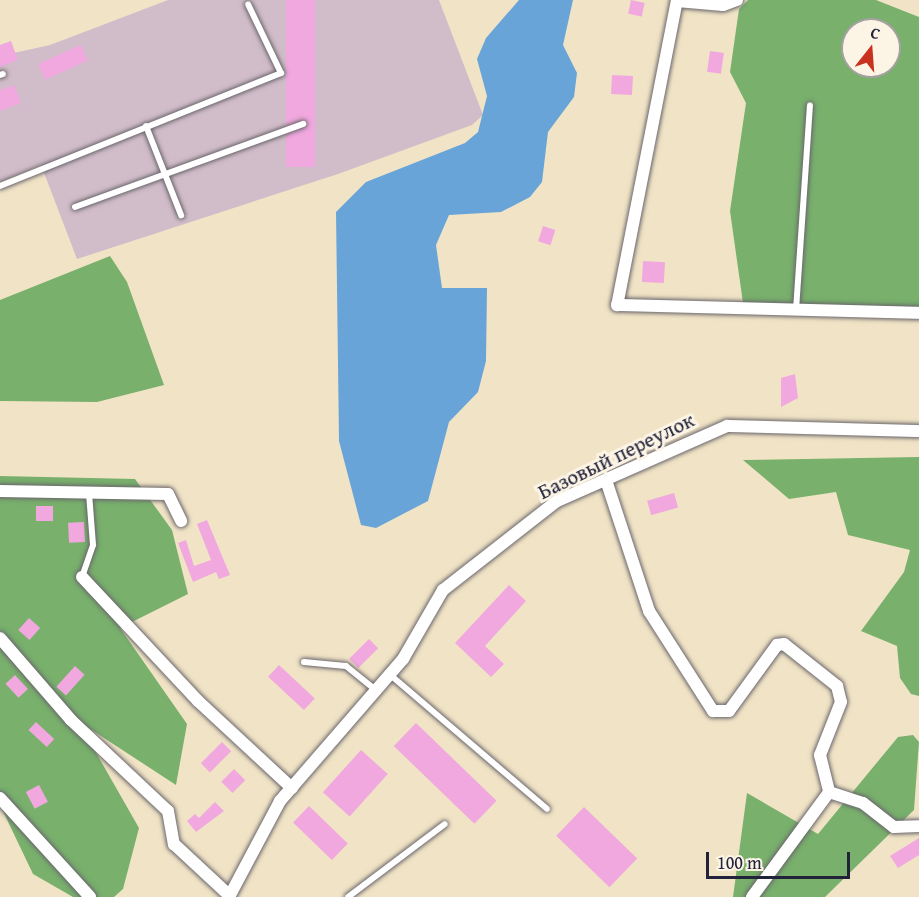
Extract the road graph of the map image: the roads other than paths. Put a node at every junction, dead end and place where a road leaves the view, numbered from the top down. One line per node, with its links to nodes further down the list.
1 (737, 0): 2 (street)
2 (677, 1): 11 (street)
3 (248, 4): 6 (lane)
4 (810, 105): 11 (lane)
5 (303, 124): 7 (lane)
6 (146, 126): 7 (lane); 8 (lane)
7 (164, 171): 9 (lane); 10 (lane)
8 (0, 186)
9 (75, 207)
10 (181, 215)
11 (796, 310): 12 (street)
12 (919, 313)
13 (919, 431): 14 (street, Базовый переулок)
14 (606, 480): 21 (street, Базовый переулок); 24 (street)
15 (0, 491): 16 (street)
16 (89, 492): 17 (street); 18 (lane)
17 (181, 521)
18 (82, 577): 23 (street)
19 (0, 638): 29 (street)
20 (304, 662): 22 (lane)
21 (388, 672): 22 (street, Базовый переулок); 26 (lane)
22 (376, 690): 23 (street, Базовый переулок)
23 (292, 788): 29 (street, Базовый переулок)
24 (829, 792): 28 (street); 32 (street)
25 (0, 798): 30 (street)
26 (548, 809)
27 (445, 824): 31 (lane)
28 (919, 826)
29 (230, 896)
30 (90, 897)
31 (348, 897)
32 (752, 897)

